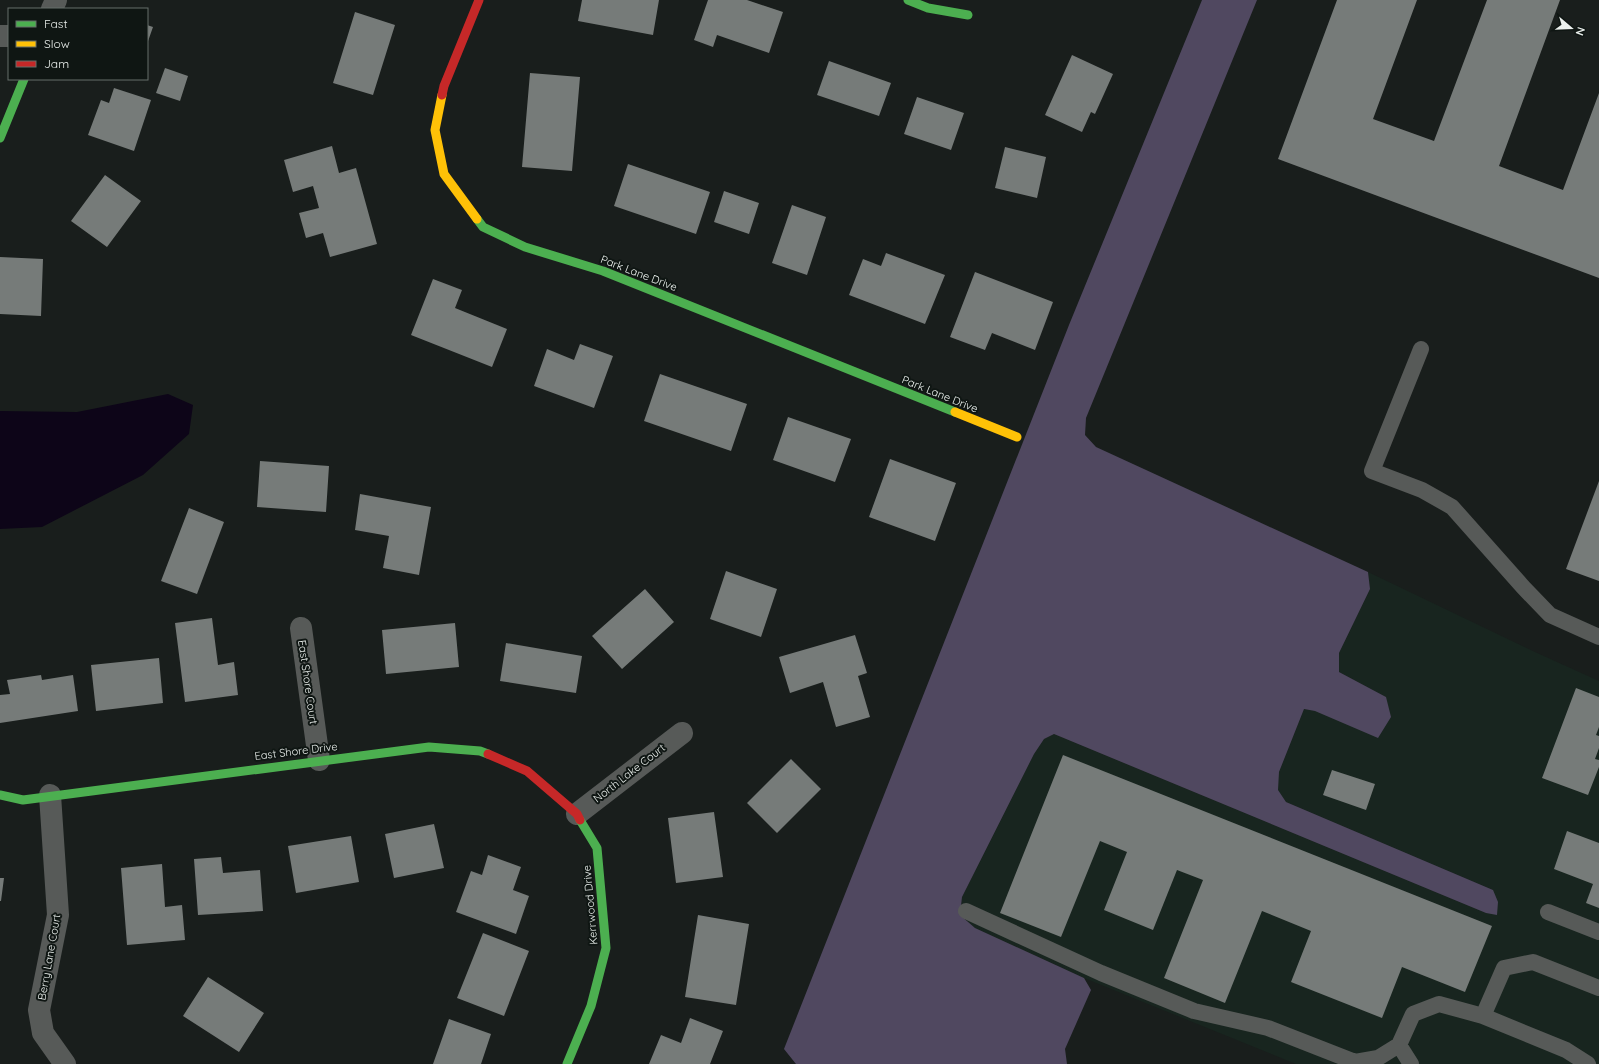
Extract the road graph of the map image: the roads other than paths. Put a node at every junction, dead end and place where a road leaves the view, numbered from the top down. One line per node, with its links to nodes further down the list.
1 (479, 0): 7 (street, Park Lane Drive)
2 (908, 0): 3 (street)
3 (968, 15)
4 (24, 80): 5 (street)
5 (0, 138)
6 (1420, 349): 9 (lane)
7 (1017, 437)
8 (301, 628): 11 (street, East Shore Court)
9 (1599, 637)
10 (682, 732): 14 (street, North Lake Court)
11 (319, 760): 13 (street, East Shore Drive); 14 (street, East Shore Drive)
12 (0, 795): 13 (street, East Shore Drive)
13 (50, 795): 21 (street, Berry Lane Court)
14 (577, 814): 22 (street, Kerrwood Drive)
15 (966, 911): 20 (lane)
16 (1548, 912): 17 (lane)
17 (1599, 932)
18 (1599, 988): 19 (lane)
19 (1483, 1016): 20 (lane); 24 (lane)
20 (1400, 1045): 23 (lane)
21 (65, 1064)
22 (567, 1064)
23 (1411, 1064)
24 (1588, 1064)

